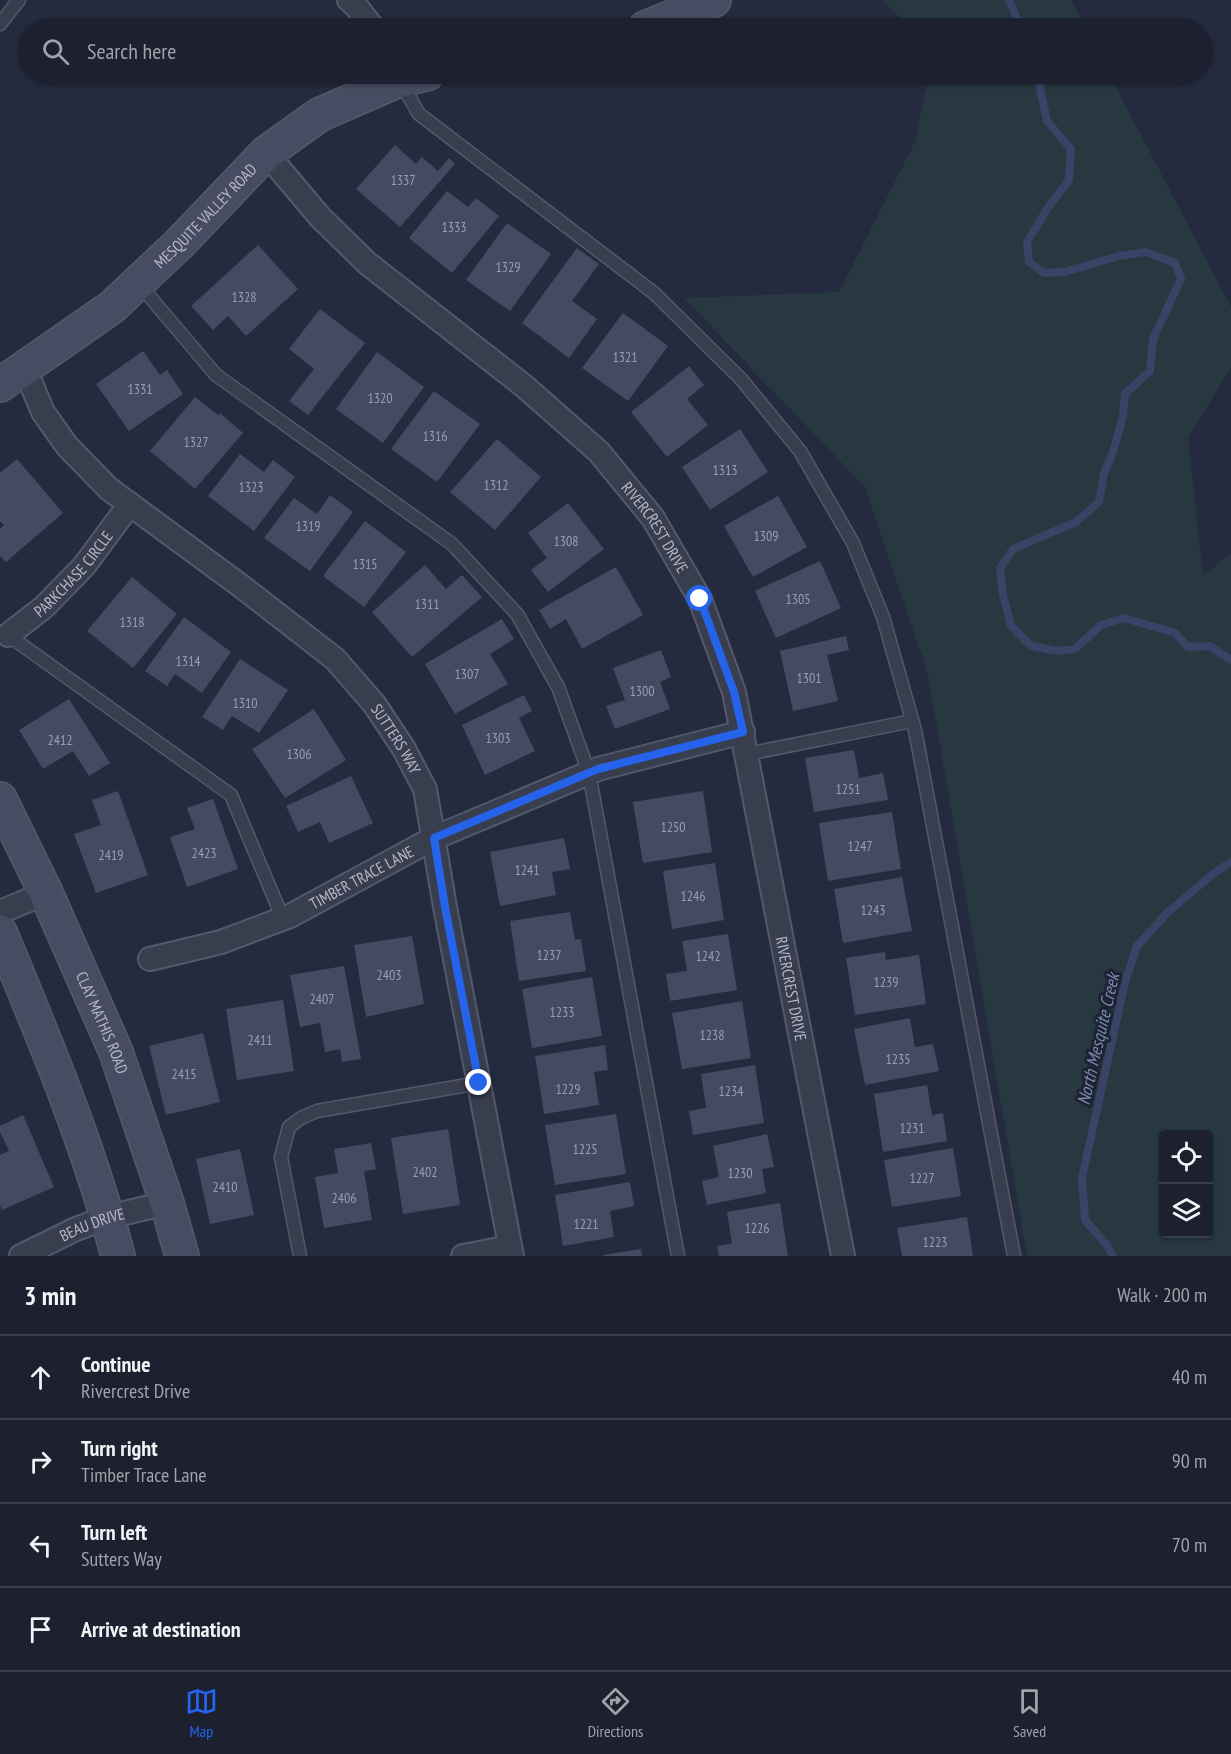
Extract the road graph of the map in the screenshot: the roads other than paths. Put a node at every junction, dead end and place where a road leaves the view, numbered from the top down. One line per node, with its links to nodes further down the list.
1 (19, 0): 6 (lane)
2 (349, 0): 4 (street)
3 (714, 0): 5 (main road)
4 (365, 18)
5 (670, 18)
6 (0, 24)
7 (390, 84): 9 (main road, MESQUITE VALLEY ROAD)
8 (410, 84): 14 (lane)
9 (266, 153): 10 (main road, MESQUITE VALLEY ROAD); 15 (street, RIVERCREST DRIVE)
10 (138, 283): 11 (main road, MESQUITE VALLEY ROAD); 16 (lane)
11 (13, 377): 12 (street, SUTTERS WAY)
12 (130, 504): 13 (street, PARKCHASE CIRCLE); 18 (street, SUTTERS WAY)
13 (8, 635): 21 (lane)
14 (912, 721): 15 (lane); 35 (lane)
15 (745, 743): 16 (street, TIMBER TRACE LANE); 34 (street, RIVERCREST DRIVE)
16 (590, 773): 18 (street, TIMBER TRACE LANE); 33 (lane)
17 (0, 799): 19 (main road, CLAY MATHIS ROAD)
18 (434, 838): 21 (street, TIMBER TRACE LANE); 24 (street, SUTTERS WAY)
19 (46, 893): 20 (street); 25 (main road, CLAY MATHIS ROAD)
20 (0, 912)
21 (283, 919): 23 (street, TIMBER TRACE LANE)
22 (0, 932): 26 (main road)
23 (150, 959)
24 (479, 1083): 27 (street, SUTTERS WAY); 31 (lane)
25 (167, 1203): 26 (street, BEAU DRIVE); 30 (main road, CLAY MATHIS ROAD)
26 (108, 1217): 28 (street, BEAU DRIVE); 29 (main road)
27 (511, 1252): 32 (street)
28 (21, 1256)
29 (118, 1256)
30 (182, 1256)
31 (300, 1256)
32 (463, 1256)
33 (678, 1256)
34 (843, 1256)
35 (1014, 1256)

